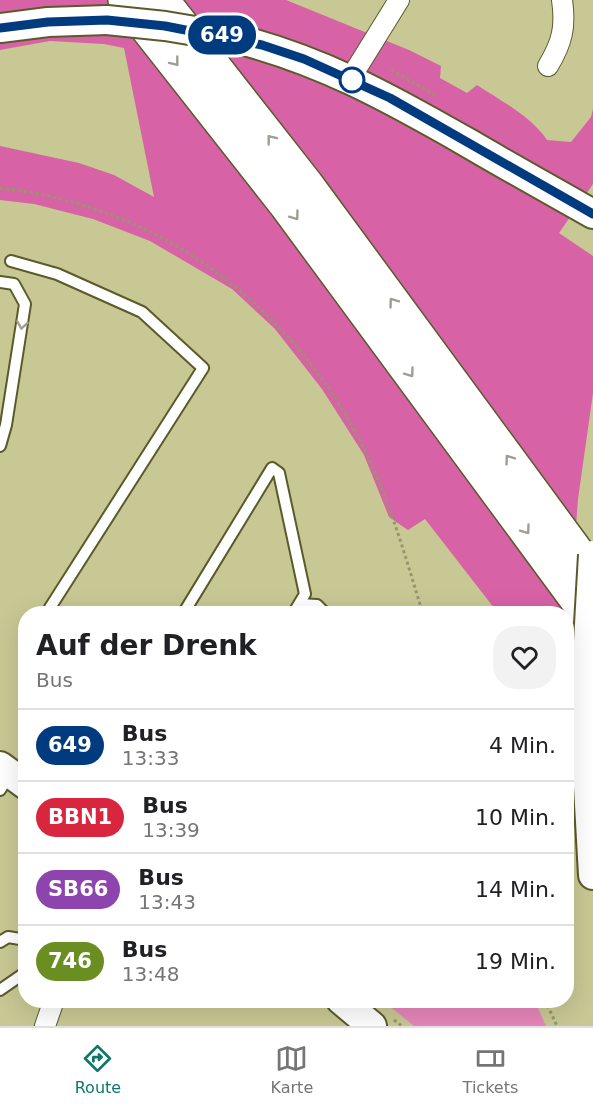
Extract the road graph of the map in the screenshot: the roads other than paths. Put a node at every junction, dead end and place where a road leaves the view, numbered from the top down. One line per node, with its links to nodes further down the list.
1 (162, 0): 13 (highway, one-way to 1)
2 (399, 0): 7 (street)
3 (562, 0): 6 (street)
4 (116, 10): 5 (main road); 7 (main road, bridge); 17 (highway, one-way to 17)
5 (0, 28)
6 (548, 66)
7 (350, 79): 8 (main road)
8 (593, 214)
9 (11, 261): 14 (lane)
10 (0, 282): 11 (lane, one-way to 11)
11 (0, 446)
12 (593, 555): 18 (main road, bridge)
13 (593, 574)
14 (51, 606)
15 (188, 606): 16 (lane)
16 (299, 606)
17 (593, 622)
18 (593, 874)
19 (18, 939): 20 (lane)
20 (0, 942)
21 (18, 978): 22 (lane)
22 (0, 990)
23 (51, 1008): 25 (street)
24 (351, 1008): 26 (main road)
25 (45, 1026)
26 (372, 1026)

